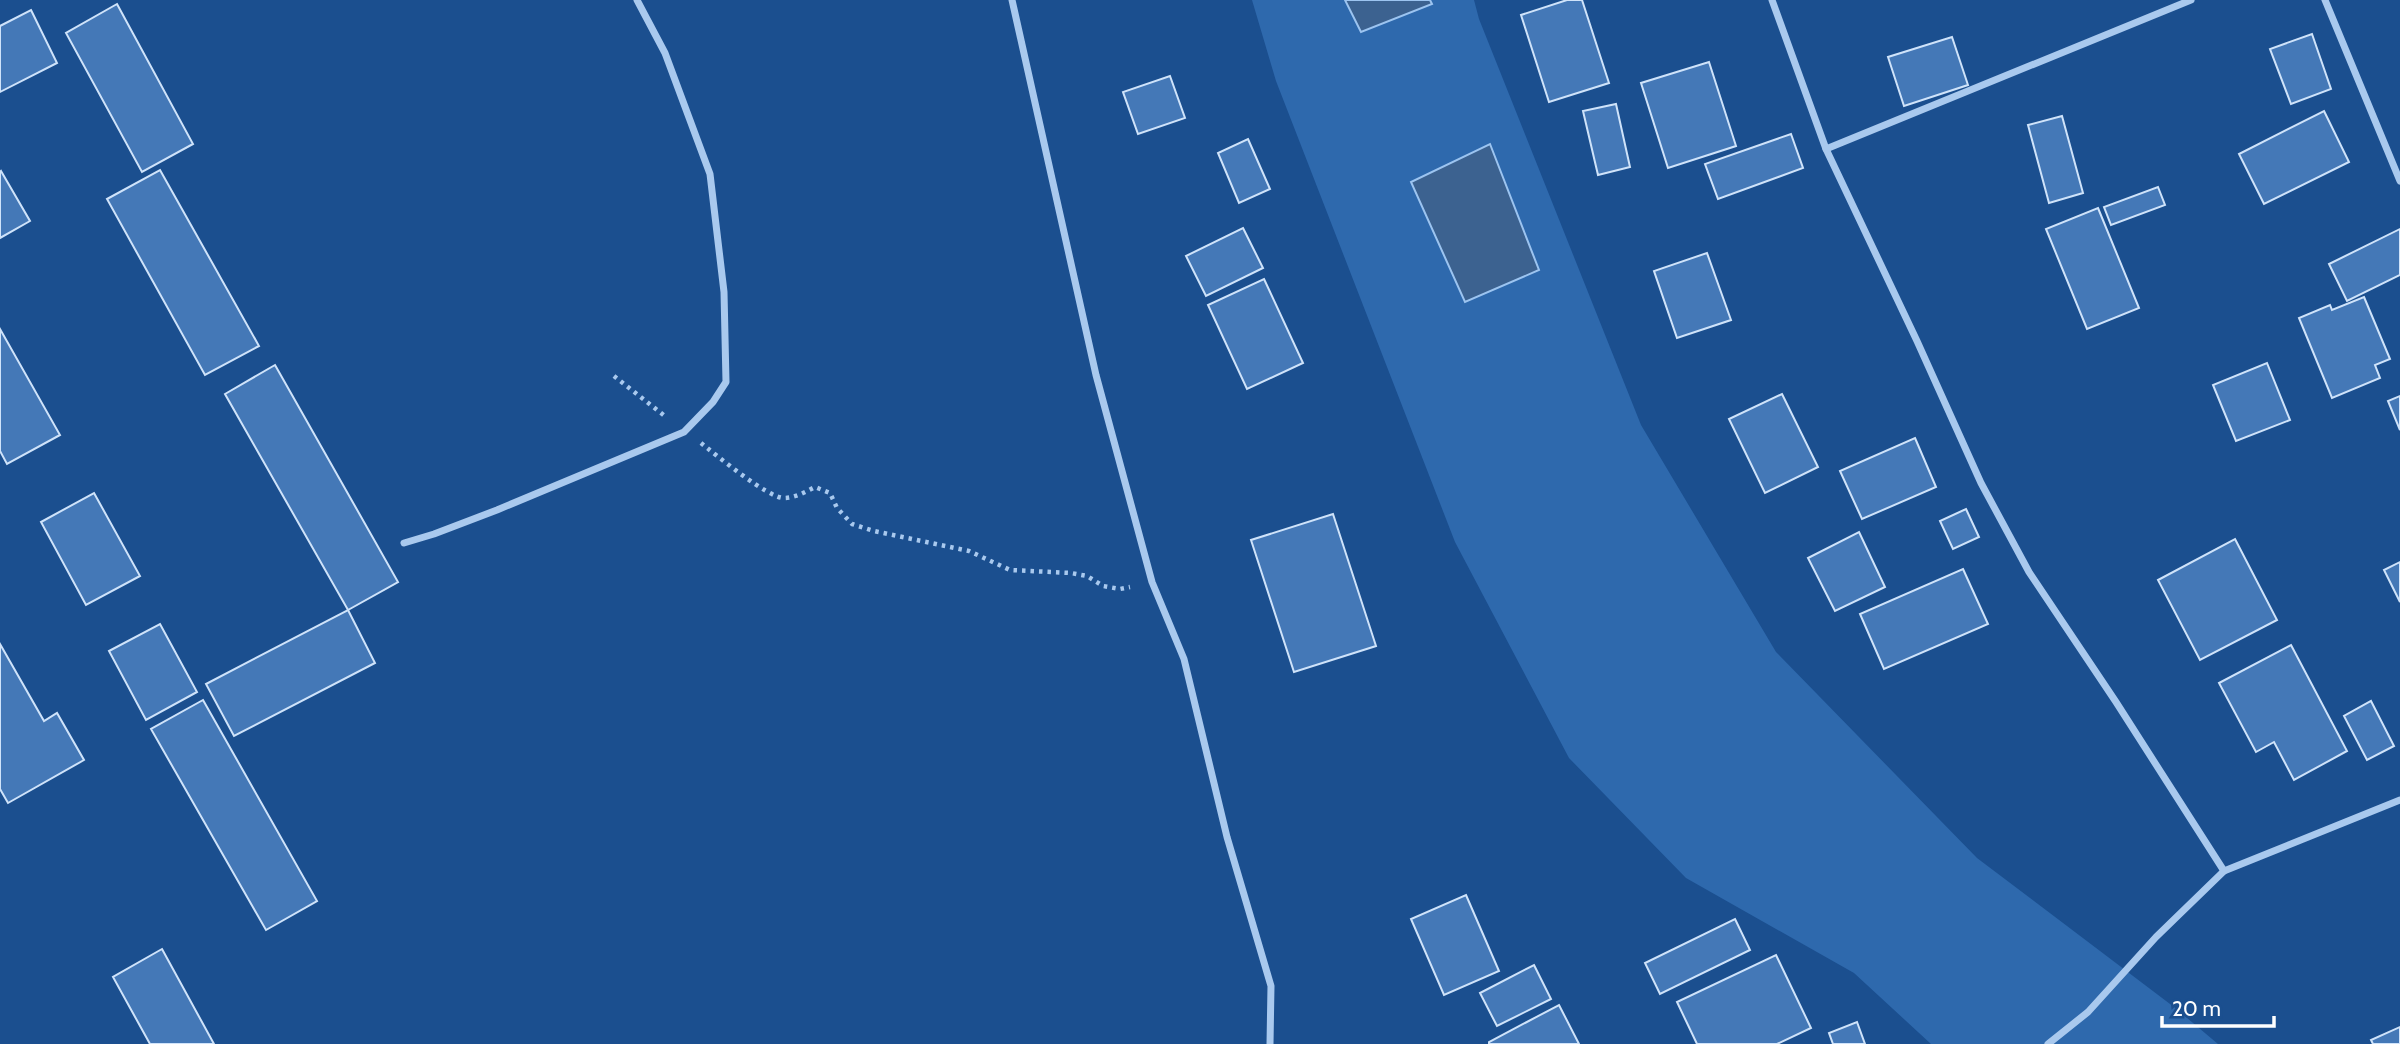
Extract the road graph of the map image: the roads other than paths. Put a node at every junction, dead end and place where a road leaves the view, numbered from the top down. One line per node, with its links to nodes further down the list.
1 (637, 0): 8 (street)
2 (1012, 0): 11 (street)
3 (1772, 0): 6 (street)
4 (2191, 0): 6 (street)
5 (2325, 0): 7 (street)
6 (1826, 149): 10 (street)
7 (2400, 181)
8 (404, 543)
9 (2400, 800): 10 (street)
10 (2224, 871): 12 (street)
11 (1270, 1044)
12 (2048, 1044)

